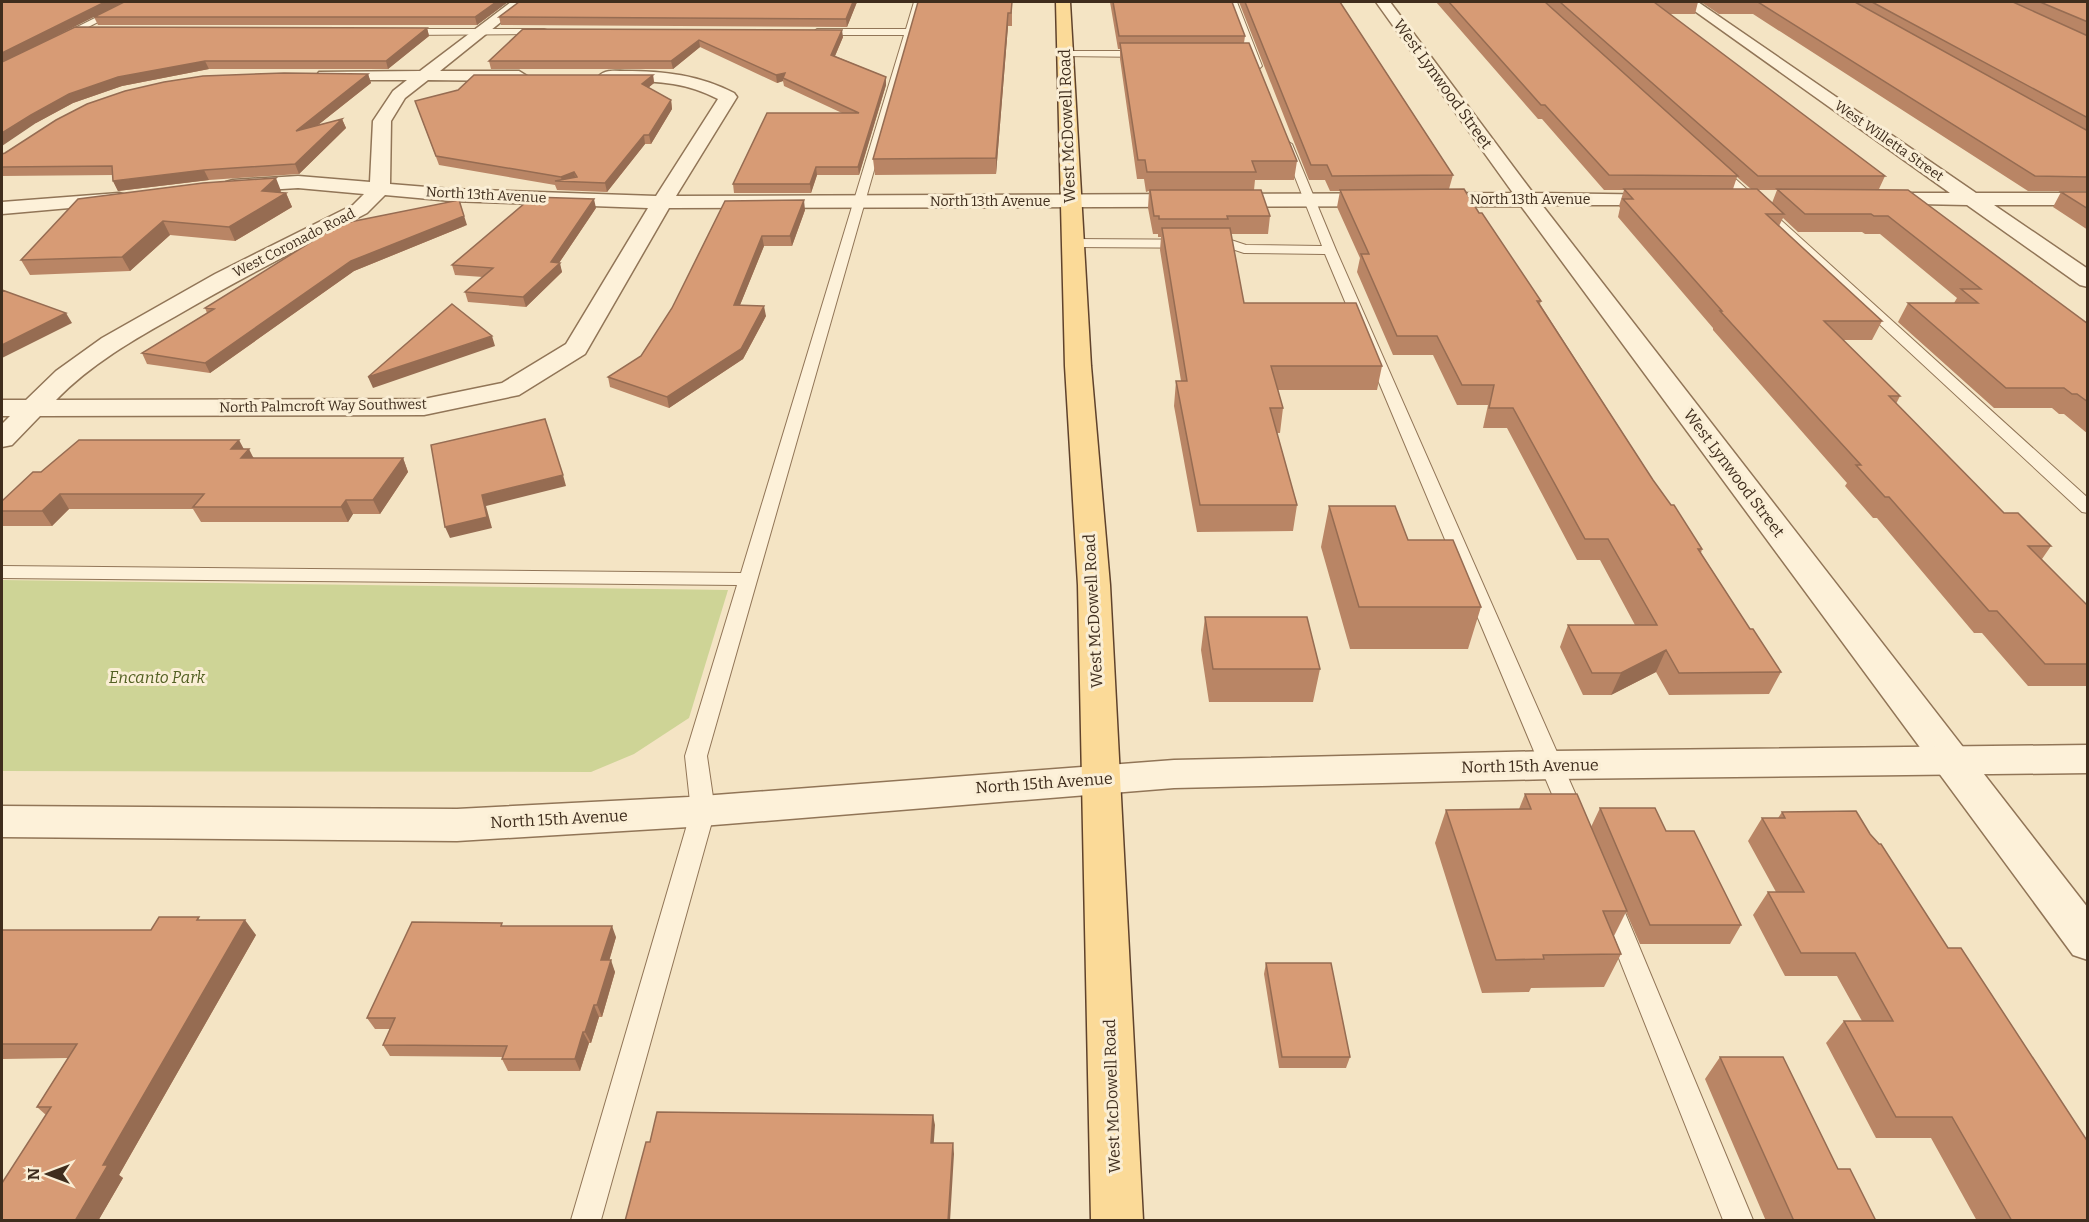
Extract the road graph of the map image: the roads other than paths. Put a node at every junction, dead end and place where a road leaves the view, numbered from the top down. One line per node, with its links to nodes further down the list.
1 (133, 2): 8 (lane)
2 (519, 2): 11 (street)
3 (918, 2): 14 (lane)
4 (1063, 2): 16 (main road, West McDowell Road)
5 (1233, 2): 22 (lane)
6 (1383, 2): 28 (street, West Lynwood Street)
7 (1689, 2): 34 (street, West Willetta Street)
8 (76, 30): 9 (lane); 15 (lane)
9 (100, 30)
10 (387, 32): 11 (lane)
11 (480, 32): 12 (lane); 19 (street)
12 (553, 32)
13 (802, 32): 14 (lane)
14 (909, 32): 36 (lane)
15 (44, 46)
16 (1065, 54): 17 (lane); 39 (main road, West McDowell Road)
17 (1161, 54)
18 (308, 75): 19 (street)
19 (424, 76): 20 (street); 26 (street)
20 (539, 76)
21 (585, 76): 38 (street, North Palmcroft Way Southwest)
22 (1265, 85)
23 (1281, 127): 37 (lane)
24 (1708, 159): 31 (lane)
25 (209, 188): 26 (street, North 13th Avenue)
26 (380, 189): 38 (street, North 13th Avenue); 45 (street, West Coronado Road)
27 (138, 196): 40 (street)
28 (1526, 198): 29 (street, North 13th Avenue); 37 (street, North 13th Avenue); 51 (street, West Lynwood Street)
29 (1682, 199)
30 (1727, 199): 31 (street)
31 (1750, 199): 32 (street); 47 (lane)
32 (1784, 199)
33 (1853, 199): 34 (street)
34 (1972, 199): 35 (street); 43 (street, West Willetta Street)
35 (2088, 199)
36 (860, 201): 38 (street, North 13th Avenue); 39 (street, North 13th Avenue); 49 (lane)
37 (1309, 201): 39 (street, North 13th Avenue); 42 (lane)
38 (662, 202): 45 (street, North Palmcroft Way Southwest)
39 (1070, 202): 41 (main road, West McDowell Road)
40 (2, 208)
41 (1072, 243): 42 (lane); 53 (main road, West McDowell Road)
42 (1330, 250): 52 (lane)
43 (2088, 280)
44 (2, 408): 45 (street, North Palmcroft Way Southwest)
45 (32, 408): 46 (street, West Coronado Road)
46 (2, 439)
47 (2088, 508)
48 (2, 572): 49 (lane)
49 (747, 579): 54 (lane)
50 (2088, 759): 51 (street, North 15th Avenue)
51 (1951, 760): 52 (street, North 15th Avenue); 58 (street, West Lynwood Street)
52 (1552, 765): 53 (street, North 15th Avenue); 56 (lane)
53 (1101, 778): 54 (street, North 15th Avenue); 60 (main road, West McDowell Road)
54 (703, 811): 55 (street, North 15th Avenue); 59 (lane)
55 (2, 822)
56 (1579, 831)
57 (1601, 885): 61 (lane)
58 (2088, 942)
59 (586, 1221)
60 (1118, 1221)
61 (1738, 1221)

